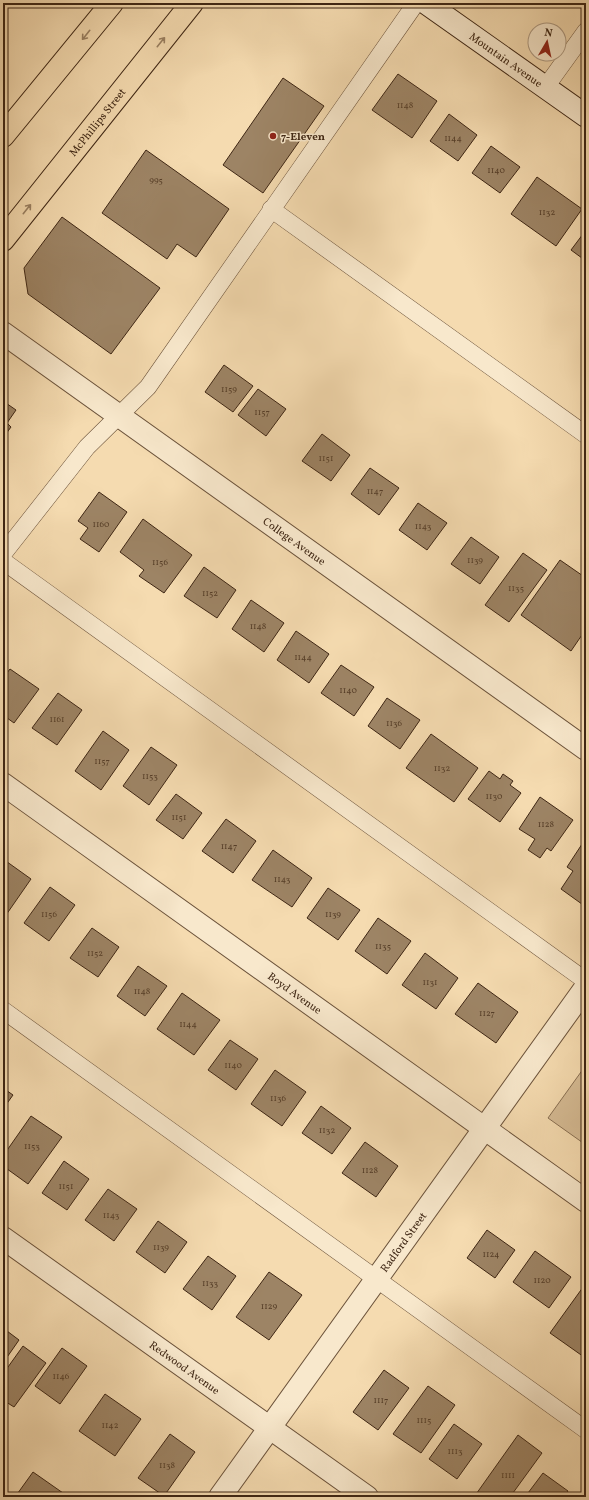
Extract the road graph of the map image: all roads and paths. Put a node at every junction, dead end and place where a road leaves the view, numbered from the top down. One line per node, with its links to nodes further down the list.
1 (192, 3): 10 (main road, McPhillips Street, one-way to 1)
2 (416, 3): 9 (lane)
3 (426, 3): 6 (street, Mountain Avenue)
4 (111, 4): 8 (main road, one-way to 8)
5 (586, 31): 6 (lane)
6 (545, 88): 7 (street, Mountain Avenue)
7 (586, 116)
8 (3, 136)
9 (272, 209): 12 (lane); 13 (lane)
10 (3, 240)
11 (3, 332): 12 (street, College Avenue)
12 (118, 415): 14 (lane); 16 (street, College Avenue)
13 (586, 435)
14 (3, 554)
15 (3, 561): 18 (lane)
16 (586, 750)
17 (3, 784): 21 (street, Boyd Avenue)
18 (586, 981)
19 (586, 987): 21 (street, Radford Street)
20 (3, 1010): 24 (lane)
21 (484, 1128): 22 (street, Boyd Avenue); 24 (street, Radford Street)
22 (586, 1201)
23 (3, 1238): 25 (street, Redwood Avenue)
24 (376, 1279): 25 (street, Radford Street); 26 (lane)
25 (270, 1427): 27 (street, Radford Street); 28 (street, Redwood Avenue)
26 (586, 1430)
27 (220, 1497)
28 (367, 1497)

